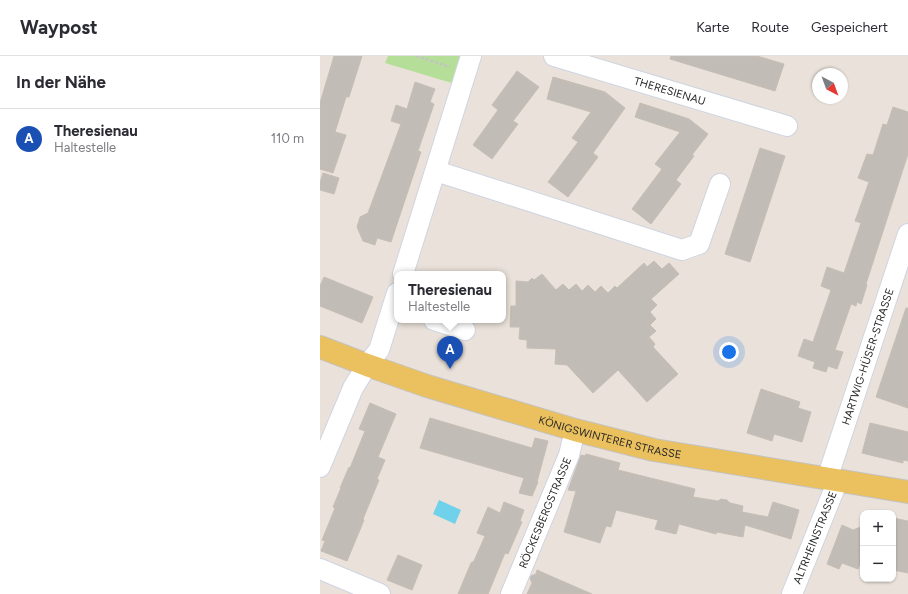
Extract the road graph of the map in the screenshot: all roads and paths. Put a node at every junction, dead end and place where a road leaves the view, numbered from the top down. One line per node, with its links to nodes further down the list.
1 (416, 56): 3 (path)
2 (554, 56): 4 (street, THERESIENAU)
3 (469, 64): 5 (street)
4 (787, 126)
5 (436, 171): 6 (street); 8 (street)
6 (720, 184)
7 (908, 234): 16 (street, HARTWIG-HÜSER-STRASSE)
8 (404, 271)
9 (394, 306): 13 (street)
10 (443, 323): 11 (street)
11 (465, 330)
12 (320, 346): 13 (main road, KÖNIGSWINTERER STRASSE)
13 (367, 366): 14 (main road, KÖNIGSWINTERER STRASSE); 15 (street)
14 (575, 430): 16 (main road, KÖNIGSWINTERER STRASSE); 20 (street, RÖCKESBERGSTRASSE)
15 (320, 467)
16 (833, 480): 17 (main road, KÖNIGSWINTERER STRASSE); 21 (street, ALTRHEINSTRASSE)
17 (908, 492)
18 (320, 569): 19 (street)
19 (380, 594)
20 (511, 594)
21 (792, 594)

